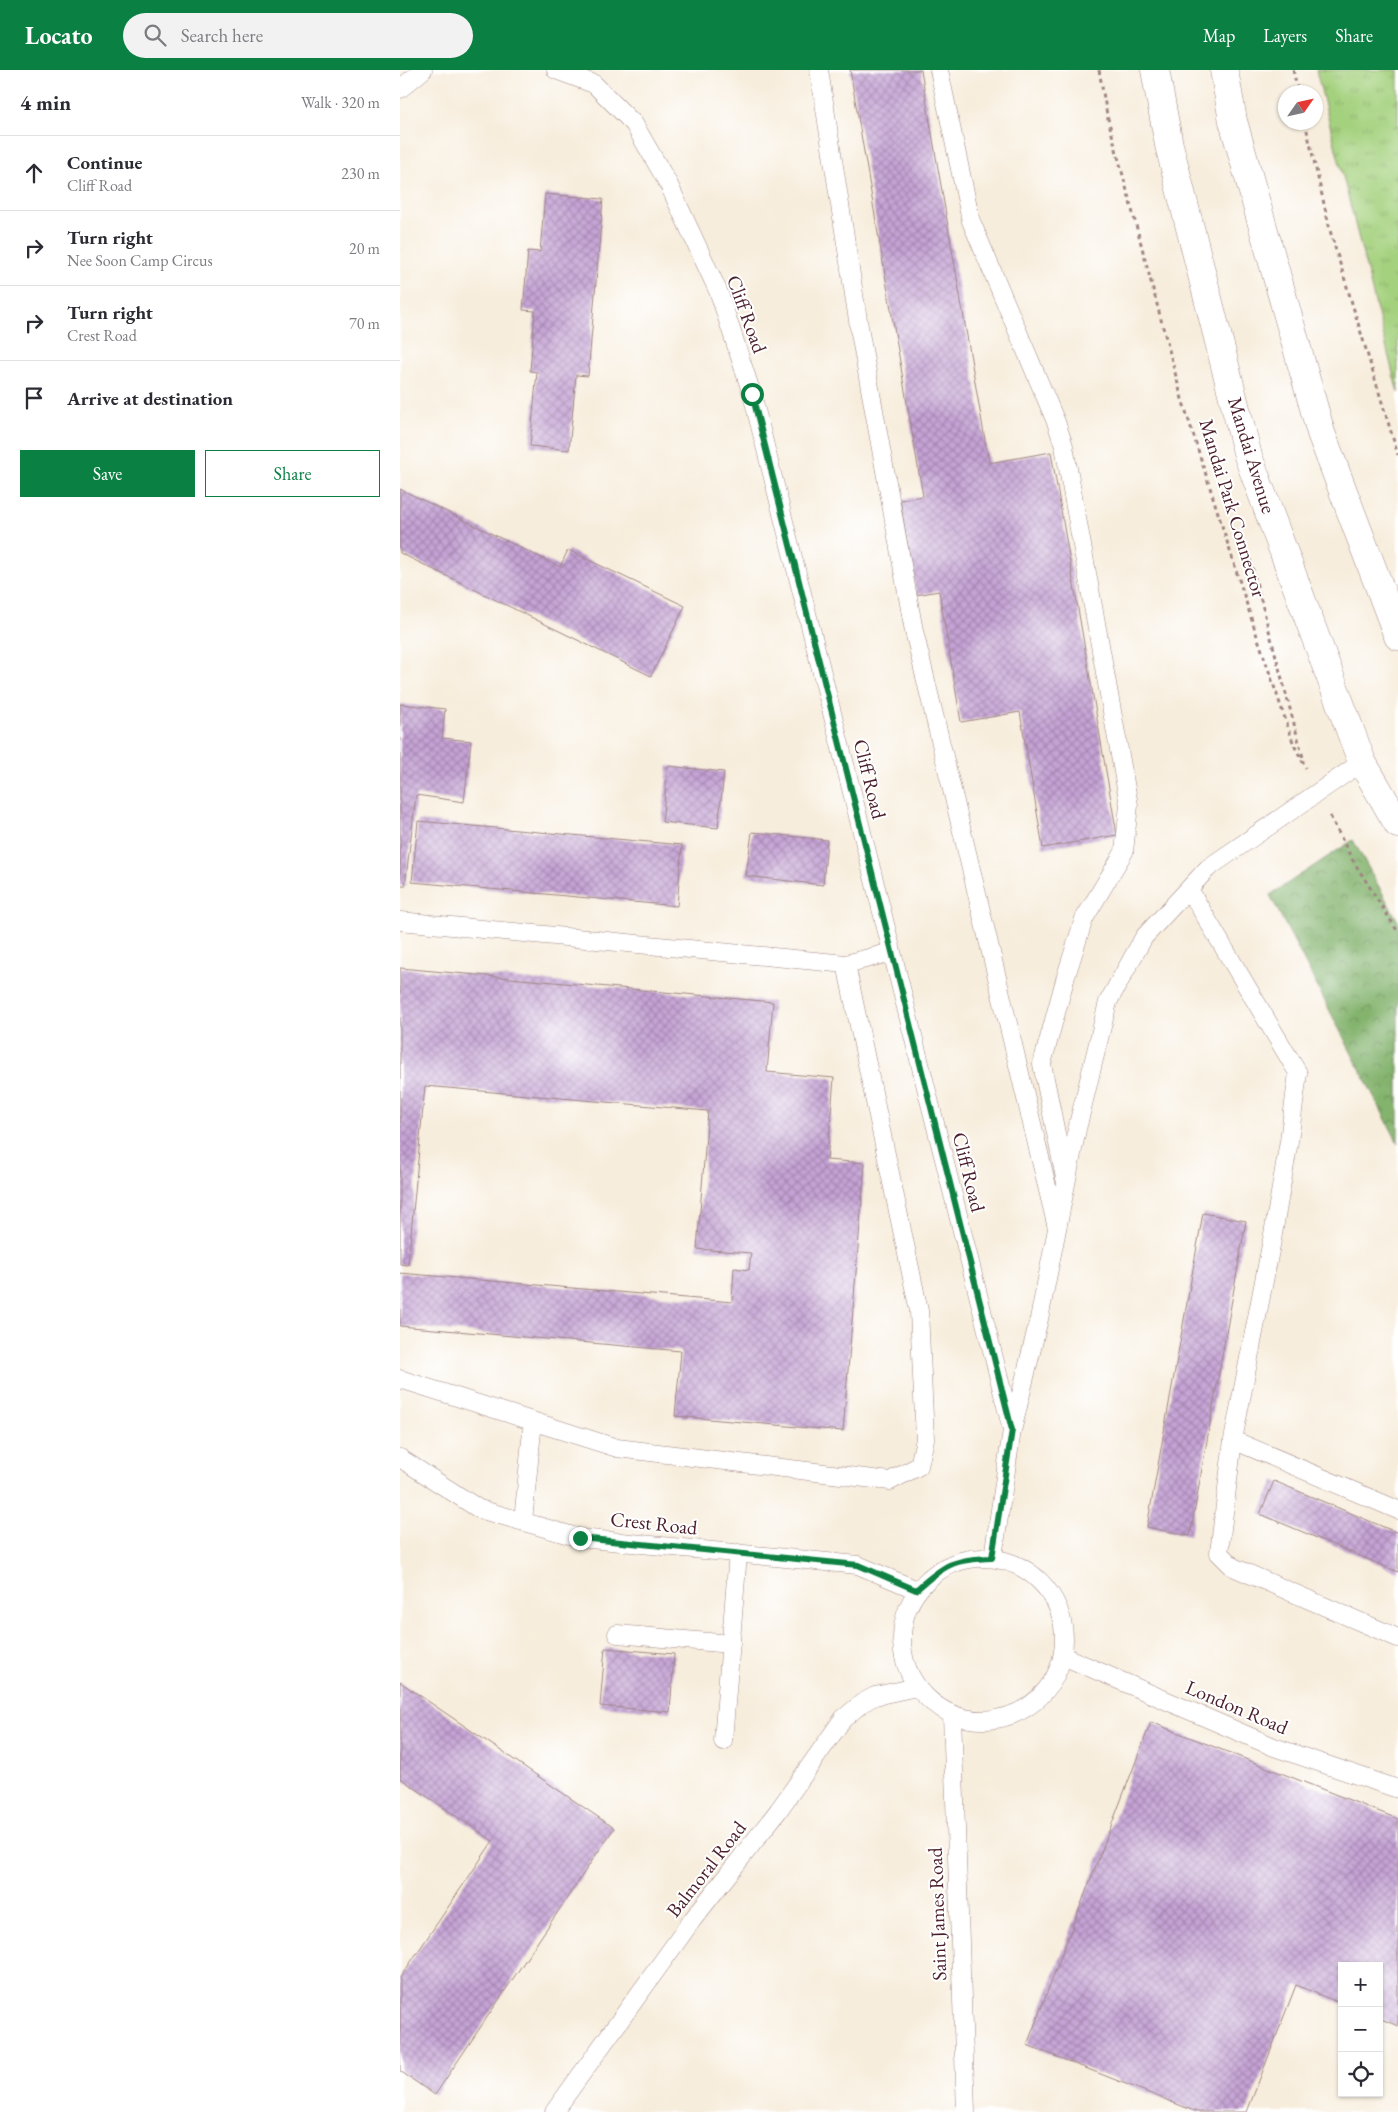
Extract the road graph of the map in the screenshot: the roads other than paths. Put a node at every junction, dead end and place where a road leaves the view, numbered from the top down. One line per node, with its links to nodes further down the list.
1 (423, 70): 7 (lane)
2 (556, 70): 13 (lane, Cliff Road)
3 (819, 70): 16 (lane)
4 (939, 70): 15 (lane)
5 (1155, 70): 9 (main road, Mandai Avenue)
6 (1224, 70): 8 (main road)
7 (400, 88)
8 (1398, 636)
9 (1362, 762): 10 (main road, Mandai Avenue); 11 (lane)
10 (1398, 824)
11 (1189, 889): 15 (lane); 20 (lane)
12 (400, 921): 14 (lane)
13 (892, 952): 14 (lane); 19 (lane, Cliff Road)
14 (846, 964): 18 (lane)
15 (1066, 1183): 16 (lane)
16 (1057, 1228): 19 (lane)
17 (400, 1379): 18 (lane)
18 (533, 1421): 23 (lane)
19 (1012, 1430): 25 (lane, Cliff Road)
20 (1233, 1440): 22 (lane); 28 (lane)
21 (400, 1458): 23 (lane, Crest Road)
22 (1398, 1510)
23 (523, 1522): 24 (lane, Crest Road)
24 (738, 1553): 26 (lane, Crest Road); 29 (lane)
25 (992, 1558): 26 (lane); 30 (lane)
26 (916, 1590): 31 (lane)
27 (617, 1634): 29 (lane)
28 (1398, 1638)
29 (731, 1644): 33 (lane)
30 (1063, 1656): 32 (lane); 34 (lane, London Road)
31 (917, 1687): 32 (lane); 35 (lane, Balmoral Road)
32 (952, 1715): 36 (lane, Saint James Road)
33 (723, 1741)
34 (1398, 1789)
35 (554, 2112)
36 (966, 2112)

